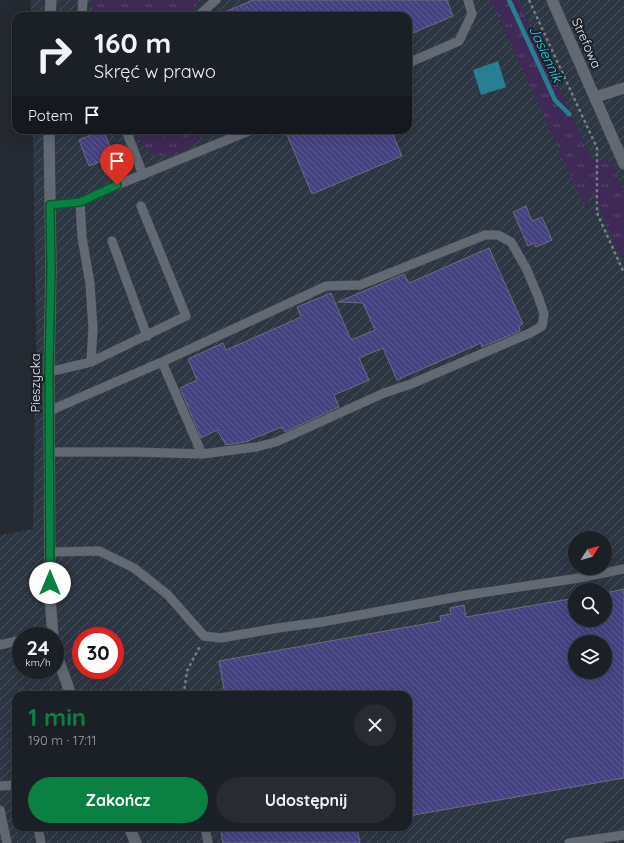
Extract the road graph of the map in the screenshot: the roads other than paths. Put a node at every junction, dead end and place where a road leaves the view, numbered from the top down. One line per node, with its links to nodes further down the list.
1 (51, 0): 6 (street)
2 (83, 0): 7 (lane)
3 (216, 0): 8 (lane)
4 (468, 0): 9 (lane)
5 (552, 0): 11 (street, Strefowa)
6 (50, 12)
7 (82, 12)
8 (202, 12)
9 (412, 61)
10 (624, 88): 11 (street)
11 (596, 97): 15 (street, Strefowa)
12 (49, 134): 18 (street, Pieszycka)
13 (128, 134): 16 (lane)
14 (241, 134): 16 (lane)
15 (624, 164)
16 (144, 175): 17 (lane)
17 (80, 202): 18 (lane); 22 (lane)
18 (50, 205): 24 (street, Pieszycka)
19 (141, 206): 21 (lane)
20 (112, 241): 21 (lane)
21 (147, 336): 22 (lane)
22 (90, 362): 24 (lane)
23 (162, 362): 25 (lane); 27 (lane); 27 (lane)
24 (49, 372): 25 (street, Pieszycka)
25 (50, 411): 26 (street, Pieszycka)
26 (49, 452): 27 (lane); 28 (street, Pieszycka)
27 (202, 454)
28 (50, 552): 29 (lane); 30 (street, Pieszycka)
29 (624, 569)
30 (52, 627)
31 (12, 642): 32 (lane)
32 (0, 645)
33 (64, 675): 34 (street)
34 (70, 691)
35 (12, 785): 36 (lane)
36 (0, 786)
37 (0, 810): 42 (lane)
38 (39, 831): 43 (lane)
39 (131, 831): 44 (street)
40 (206, 831): 45 (lane)
41 (624, 835): 46 (lane)
42 (7, 843)
43 (41, 843)
44 (136, 843)
45 (208, 843)
46 (569, 843)

